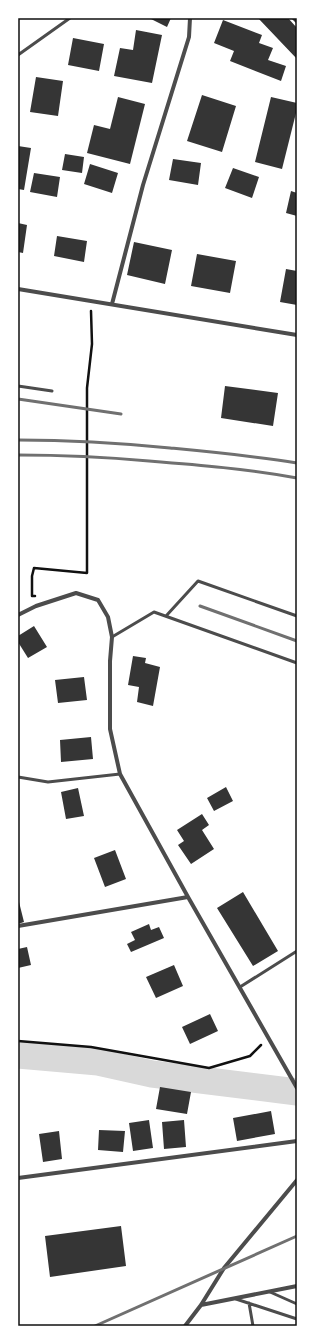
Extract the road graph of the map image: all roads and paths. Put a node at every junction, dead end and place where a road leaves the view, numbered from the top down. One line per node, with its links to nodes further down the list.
1 (70, 18): 3 (lane)
2 (190, 18): 6 (street)
3 (18, 54)
4 (18, 289): 5 (street)
5 (90, 300): 6 (street); 10 (path)
6 (112, 304): 7 (street)
7 (297, 335)
8 (18, 386): 9 (lane)
9 (52, 391)
10 (54, 600): 11 (street); 14 (street)
11 (18, 615)
12 (166, 616): 13 (lane); 14 (lane); 15 (lane)
13 (297, 616)
14 (112, 637): 16 (street)
15 (297, 663)
16 (120, 774): 17 (lane); 18 (street)
17 (18, 777)
18 (188, 897): 19 (street); 21 (street)
19 (18, 926)
20 (297, 951): 21 (lane)
21 (240, 987): 22 (street)
22 (268, 1038): 23 (path); 24 (street)
23 (18, 1041)
24 (297, 1088)
25 (297, 1141): 26 (street)
26 (18, 1178)
27 (297, 1180): 33 (street)
28 (297, 1286): 29 (street)
29 (268, 1291): 30 (street); 32 (lane)
30 (234, 1298): 31 (lane); 33 (street)
31 (249, 1303): 34 (lane); 36 (lane)
32 (297, 1304)
33 (201, 1305): 35 (street)
34 (297, 1319)
35 (185, 1326)
36 (253, 1326)

